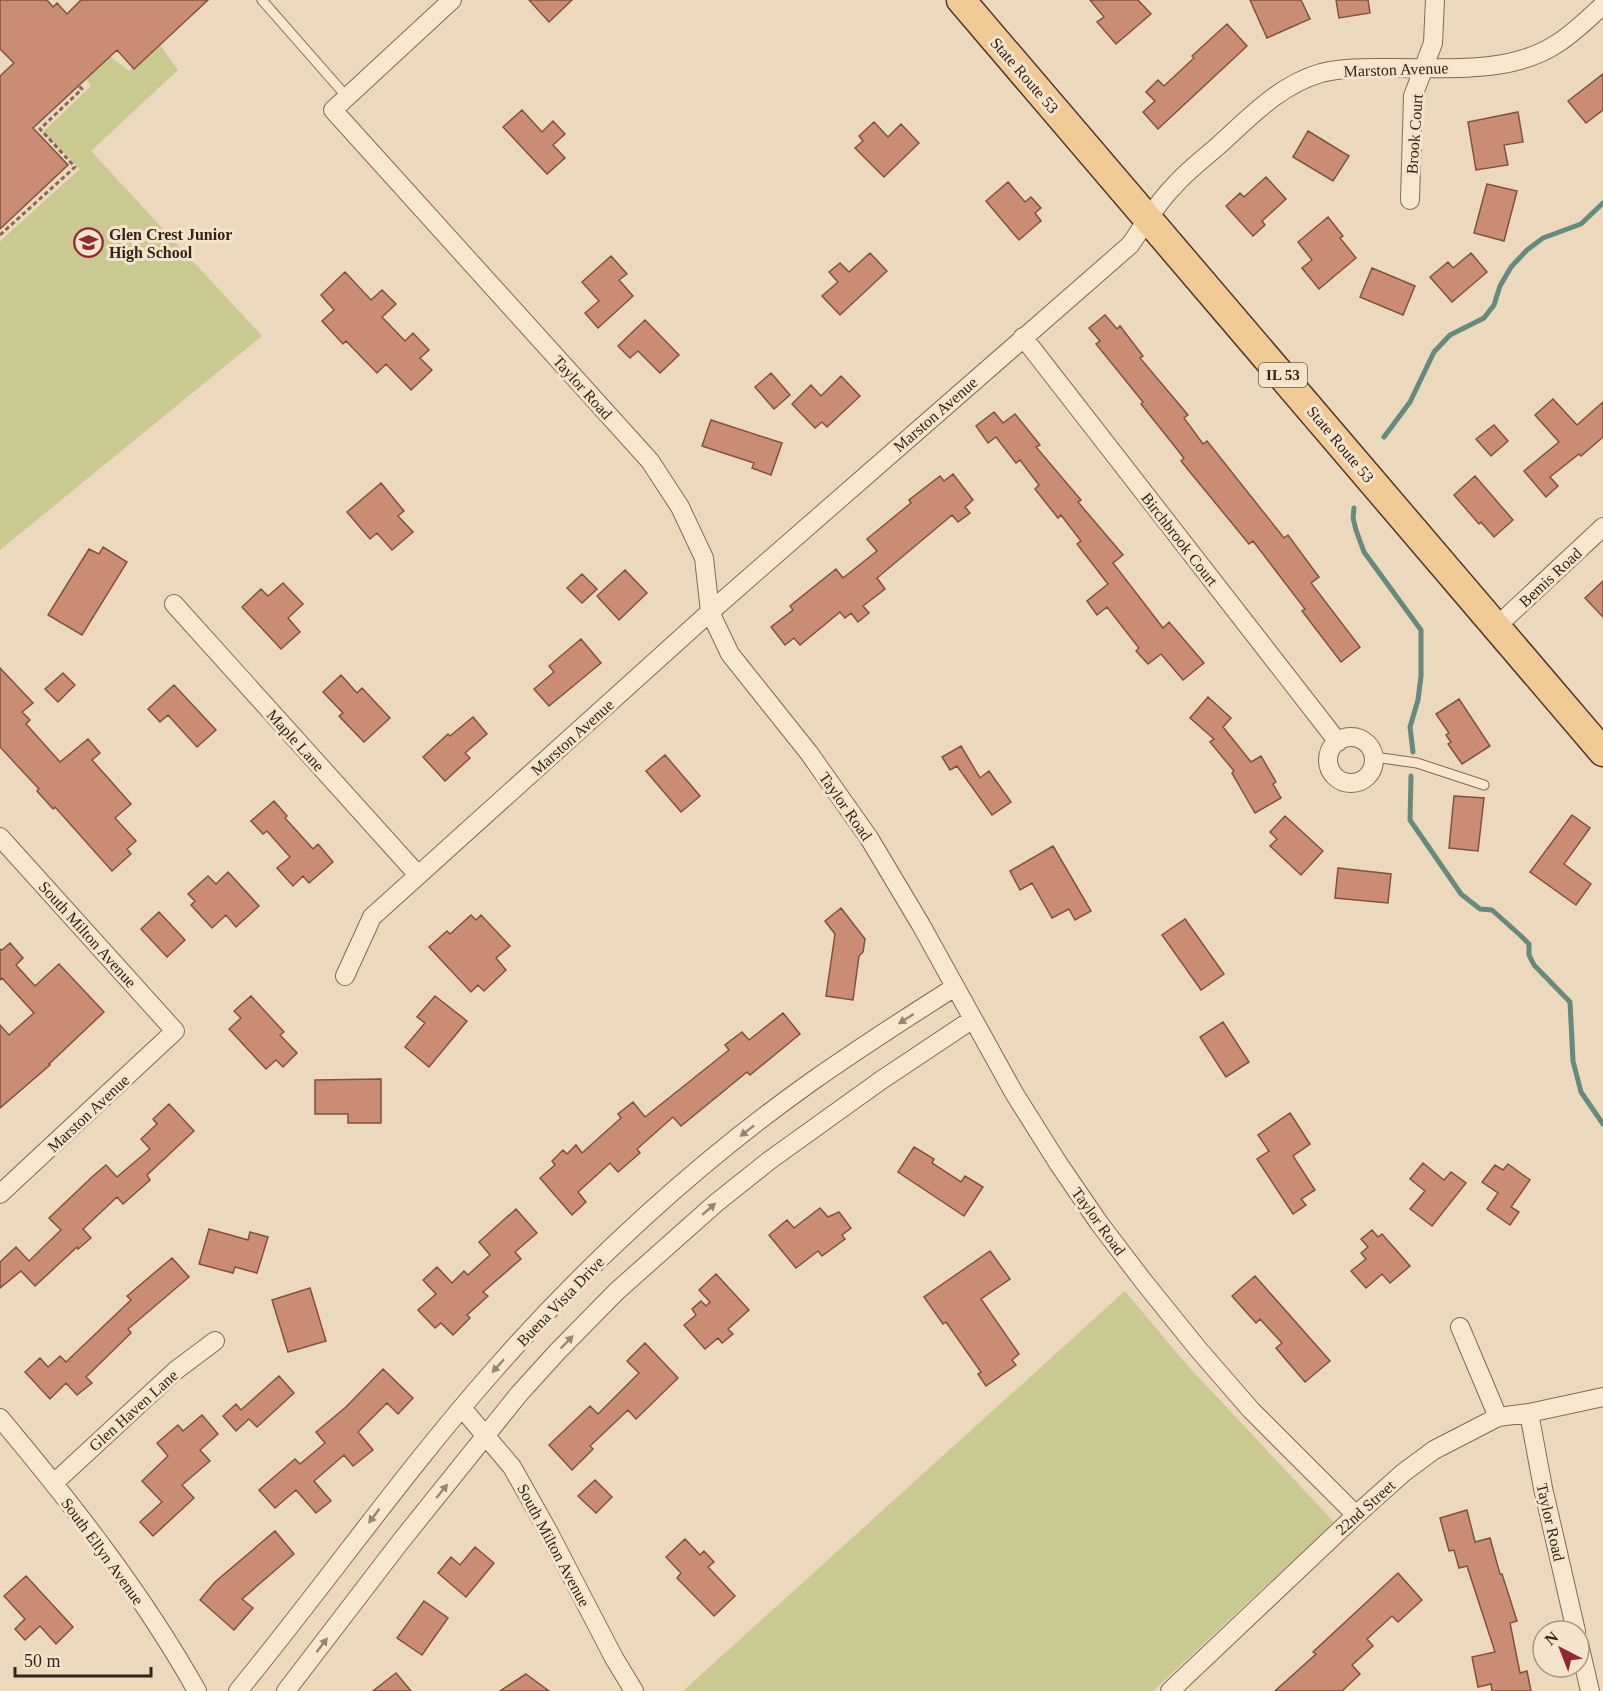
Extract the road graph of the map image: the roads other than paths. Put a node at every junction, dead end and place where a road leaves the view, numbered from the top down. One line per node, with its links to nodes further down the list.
1 (262, 0): 7 (lane)
2 (452, 0): 7 (street)
3 (961, 0): 9 (main road, State Route 53 / IL 53)
4 (1435, 0): 6 (street, Brook Court)
5 (1603, 5): 6 (street, Marston Avenue)
6 (1423, 68): 8 (street, Brook Court); 9 (street, Marston Avenue)
7 (347, 97): 13 (street, Taylor Road)
8 (1410, 200)
9 (1149, 219): 10 (street, Marston Avenue); 14 (main road, State Route 53 / IL 53)
10 (1023, 337): 13 (street, Marston Avenue); 15 (street, Birchbrook Court)
11 (1603, 527): 14 (street, Bemis Road)
12 (174, 604): 20 (street, Maple Lane)
13 (710, 612): 20 (street, Marston Avenue); 22 (street, Taylor Road)
14 (1497, 626): 16 (main road, State Route 53 / IL 53)
15 (1338, 742): 17 (street); 17 (street)
16 (1603, 752)
17 (1374, 758): 18 (lane)
18 (1484, 785)
19 (0, 837): 24 (street, South Milton Avenue)
20 (418, 875): 21 (street, Marston Avenue)
21 (345, 976)
22 (955, 987): 23 (street, Taylor Road); 29 (street, Buena Vista Drive, one-way to 29)
23 (973, 1019): 33 (street, Buena Vista Drive, one-way to 23); 35 (street, Taylor Road)
24 (175, 1032): 25 (street, Marston Avenue)
25 (0, 1194)
26 (1460, 1327): 31 (street)
27 (215, 1341): 34 (street, Glen Haven Lane)
28 (1603, 1397): 30 (street, 22nd Street)
29 (462, 1408): 33 (street, South Milton Avenue); 38 (street, Buena Vista Drive, one-way to 38)
30 (1529, 1413): 31 (street, 22nd Street); 36 (street, Taylor Road)
31 (1498, 1416): 35 (street, 22nd Street)
32 (0, 1418): 34 (street, South Ellyn Avenue)
33 (486, 1435): 39 (street, Buena Vista Drive, one-way to 33); 40 (street, South Milton Avenue)
34 (54, 1483): 37 (street, South Ellyn Avenue)
35 (1356, 1515): 41 (street, 22nd Street)
36 (1573, 1619)
37 (197, 1691)
38 (238, 1691)
39 (286, 1691)
40 (634, 1691)
41 (1170, 1691)

